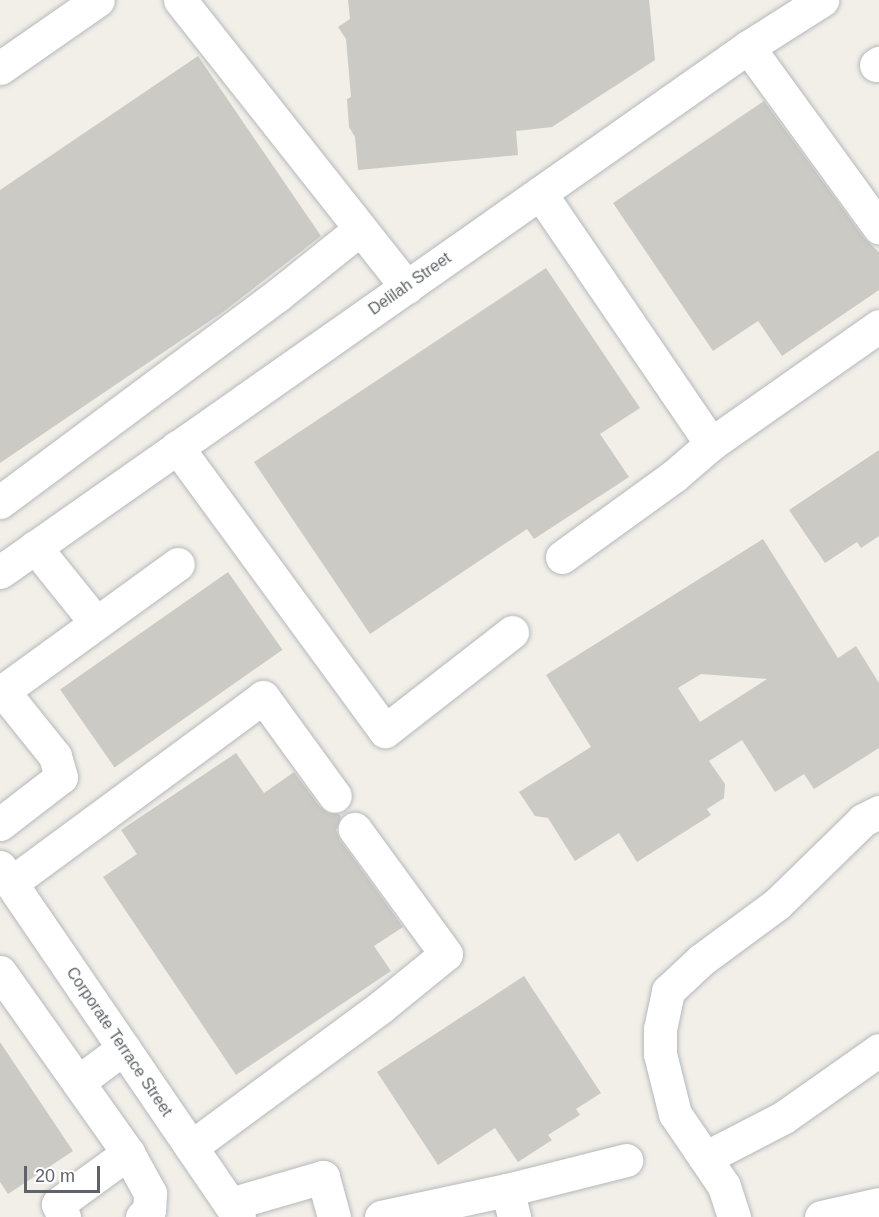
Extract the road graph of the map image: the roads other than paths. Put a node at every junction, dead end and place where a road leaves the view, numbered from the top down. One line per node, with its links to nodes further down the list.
1 (98, 0): 6 (street)
2 (180, 0): 9 (street)
3 (822, 0): 4 (street, Delilah Street)
4 (770, 14): 5 (street, Delilah Street)
5 (748, 46): 7 (street, Delilah Street); 8 (street)
6 (0, 68)
7 (540, 193): 10 (street, Delilah Street); 12 (street)
8 (879, 227)
9 (360, 229): 10 (street); 14 (street)
10 (407, 287): 13 (street, Delilah Street)
11 (879, 326): 12 (street)
12 (711, 444): 16 (street)
13 (177, 447): 15 (street, Delilah Street); 20 (street)
14 (0, 502)
15 (35, 547): 18 (street, Delilah Street); 19 (street)
16 (562, 556)
17 (178, 564): 19 (street)
18 (0, 572)
19 (96, 623): 23 (street)
20 (512, 632)
21 (335, 796): 25 (street)
22 (879, 812): 32 (street)
23 (0, 824)
24 (355, 829): 30 (street)
25 (6, 875): 27 (street, Corporate Terrace Street)
26 (0, 972): 29 (street)
27 (124, 1048): 29 (street); 30 (street, Corporate Terrace Street)
28 (879, 1050): 32 (street)
29 (78, 1082): 31 (street)
30 (191, 1147): 36 (street, Corporate Terrace Street)
31 (128, 1153): 37 (street); 38 (street)
32 (705, 1158): 41 (street)
33 (626, 1160): 34 (street)
34 (510, 1203): 40 (street)
35 (879, 1204): 42 (street)
36 (234, 1211): 39 (street)
37 (64, 1217)
38 (142, 1217)
39 (334, 1217)
40 (381, 1217)
41 (734, 1217)
42 (821, 1217)

